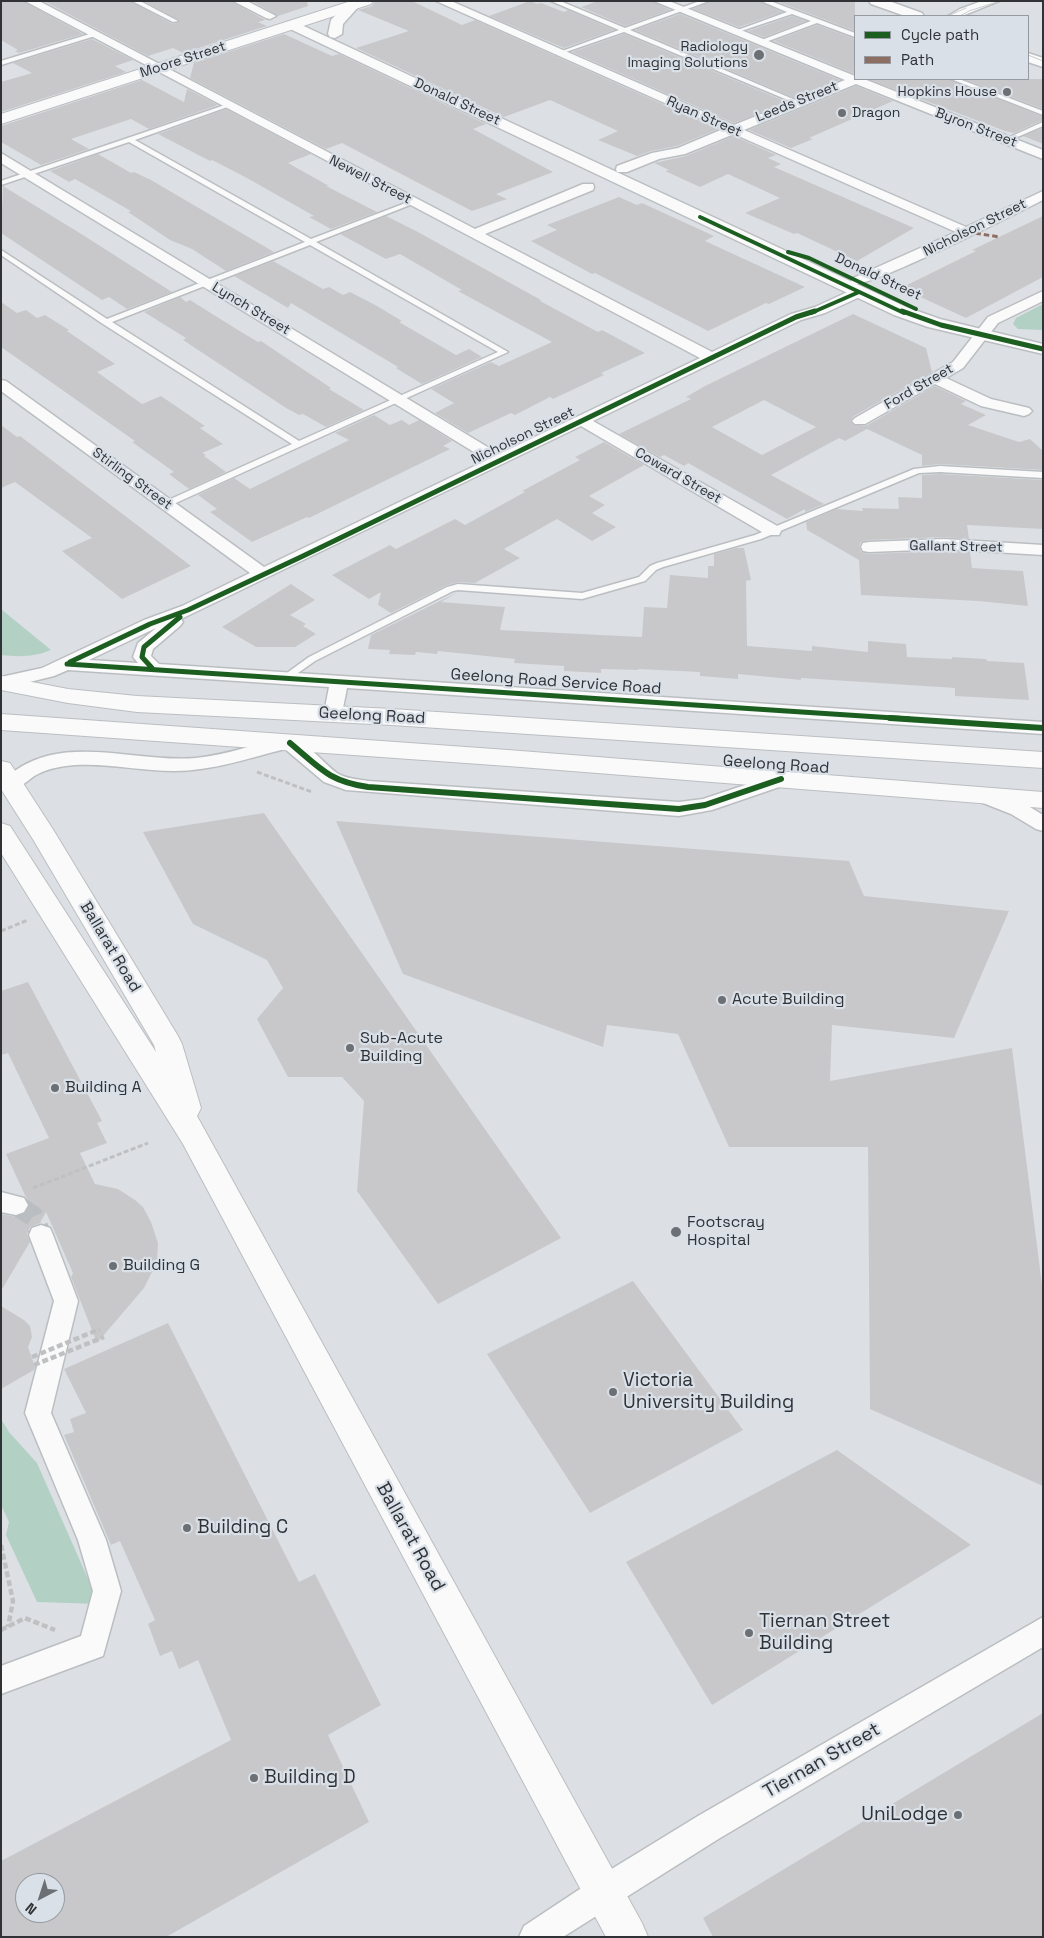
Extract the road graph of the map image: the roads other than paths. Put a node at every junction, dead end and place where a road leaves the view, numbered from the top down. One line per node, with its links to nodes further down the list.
1 (30, 1): 24 (street, Newell Street)
2 (135, 1): 19 (lane)
3 (238, 1): 16 (street)
4 (441, 1): 27 (street, Ryan Street)
5 (554, 1): 21 (lane)
6 (659, 1): 12 (street, Byron Street)
7 (706, 1): 12 (lane)
8 (764, 1): 13 (lane)
9 (876, 1): 14 (street)
10 (994, 1): 15 (street)
11 (359, 3): 17 (main road, Moore Street); 23 (street)
12 (681, 10): 21 (lane); 22 (street, Byron Street)
13 (792, 12): 18 (lane); 22 (lane)
14 (914, 15)
15 (956, 15)
16 (270, 16)
17 (307, 20): 20 (main road, Moore Street); 23 (street, Donald Street)
18 (816, 21): 25 (lane); 26 (lane)
19 (175, 22)
20 (292, 25): 29 (street, Donald Street); 32 (main road, Moore Street)
21 (624, 30): 27 (lane); 37 (lane)
22 (737, 32): 26 (street, Byron Street)
23 (335, 34): 29 (street, Donald Street)
24 (93, 35): 30 (lane); 32 (street, Newell Street)
25 (854, 36)
26 (761, 42): 33 (street, Byron Street)
27 (559, 54): 44 (street, Ryan Street)
28 (1029, 57): 31 (street)
29 (369, 61): 50 (street, Donald Street)
30 (1, 63)
31 (1043, 63)
32 (157, 68): 38 (street, Newell Street); 41 (main road, Moore Street)
33 (854, 78)
34 (854, 80): 37 (street, Leeds Street)
35 (859, 80): 46 (street, Byron Street)
36 (957, 80): 39 (lane)
37 (797, 102): 44 (street, Leeds Street)
38 (228, 106): 45 (lane); 54 (street, Newell Street)
39 (1043, 113)
40 (1034, 118): 43 (lane)
41 (1, 119)
42 (1043, 124): 43 (lane)
43 (1035, 128): 46 (lane)
44 (732, 130): 50 (street, Leeds Street); 55 (street, Ryan Street)
45 (129, 139): 49 (lane); 57 (lane)
46 (1006, 140): 47 (street, Byron Street)
47 (1043, 155)
48 (1, 157): 49 (street, Lynch Street)
49 (29, 174): 51 (lane); 59 (street, Lynch Street)
50 (623, 174): 60 (street, Donald Street)
51 (1, 183)
52 (588, 187): 56 (street)
53 (1040, 198): 55 (street, Nicholson Street)
54 (413, 202): 56 (street, Newell Street); 57 (lane)
55 (967, 232): 60 (street, Nicholson Street)
56 (474, 234): 67 (street, Newell Street)
57 (311, 242): 59 (lane); 70 (lane)
58 (1, 252): 62 (lane)
59 (208, 282): 62 (lane); 70 (street, Lynch Street)
60 (859, 287): 63 (street, Donald Street); 67 (street, Nicholson Street)
61 (1043, 295): 63 (street, Ford Street)
62 (106, 322): 74 (lane)
63 (980, 334): 64 (street, Donald Street); 68 (street, Ford Street)
64 (1001, 339): 65 (street, Donald Street); 66 (street, Donald Street)
65 (1043, 344)
66 (1043, 349)
67 (712, 358): 73 (street, Nicholson Street)
68 (934, 378): 71 (street); 72 (street, Ford Street)
69 (1, 384): 77 (street, Stirling Street)
70 (400, 399): 74 (lane); 75 (street, Lynch Street)
71 (1024, 411)
72 (860, 420)
73 (583, 421): 75 (street, Nicholson Street); 78 (street, Coward Street)
74 (299, 445): 77 (lane)
75 (500, 461): 81 (street, Nicholson Street)
76 (1043, 475): 78 (lane)
77 (167, 504): 81 (street, Stirling Street)
78 (773, 531): 85 (lane)
79 (869, 547): 80 (street, Gallant Street)
80 (1043, 550)
81 (262, 574): 82 (street, Nicholson Street)
82 (188, 610): 83 (street, Nicholson Street); 84 (street, Nicholson Street)
83 (67, 664): 84 (street, Geelong Road Service Road); 87 (street, Geelong Road Service Road)
84 (152, 668): 85 (street, Geelong Road Service Road)
85 (285, 678): 86 (street, Geelong Road Service Road)
86 (339, 682): 88 (street); 90 (street, Geelong Road Service Road)
87 (1, 683): 88 (main road, Geelong Road)
88 (333, 713): 92 (main road, Geelong Road)
89 (1, 722): 91 (main road, Geelong Road)
90 (1043, 728)
91 (287, 743): 93 (street); 94 (main road, Geelong Road); 94 (street)
92 (1043, 760)
93 (7, 776): 99 (main road, Ballarat Road)
94 (781, 779): 95 (main road, Geelong Road)
95 (978, 794): 96 (main road, Geelong Road); 97 (street)
96 (1043, 800)
97 (1043, 824)
98 (1, 832): 99 (main road, Ballarat Road)
99 (194, 1136): 103 (main road, Ballarat Road)
100 (40, 1235): 102 (street)
101 (1043, 1632): 103 (street, Tiernan Street)
102 (1, 1680)
103 (603, 1892): 104 (street, Tiernan Street); 105 (main road, Ballarat Road)
104 (535, 1937)
105 (628, 1937)

